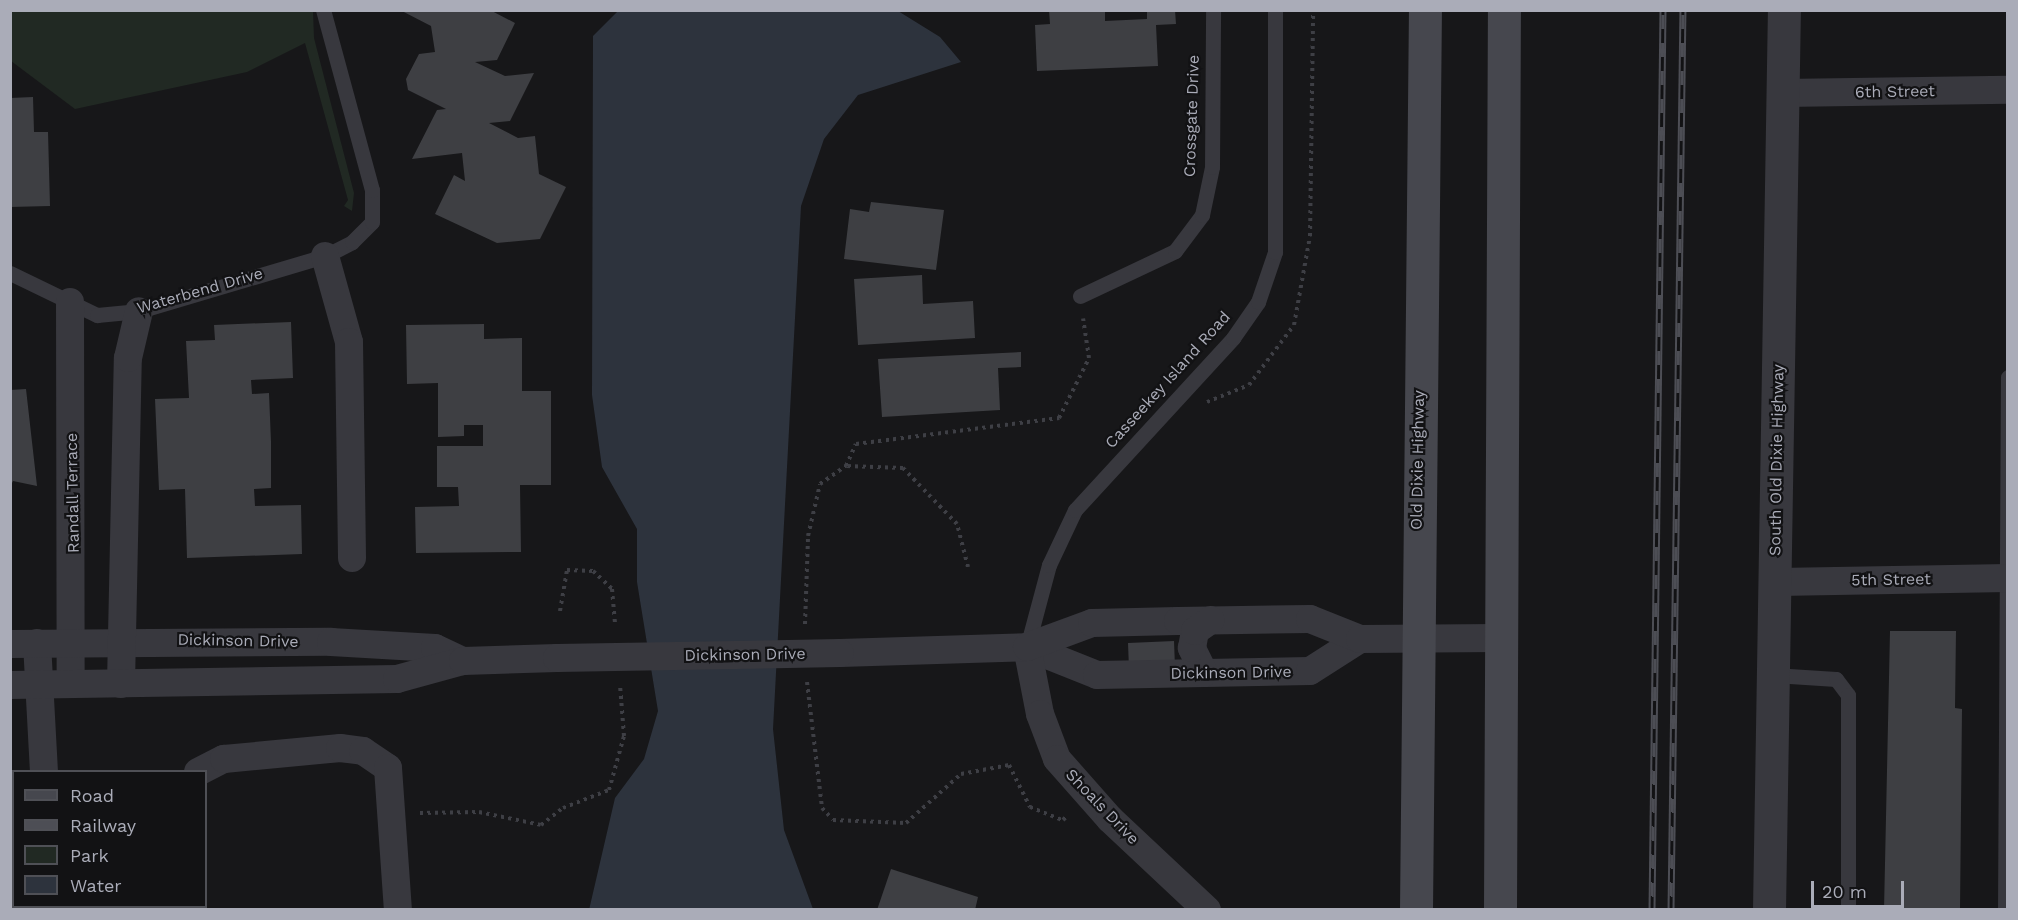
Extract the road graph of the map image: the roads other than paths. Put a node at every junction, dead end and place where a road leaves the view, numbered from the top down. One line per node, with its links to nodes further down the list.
1 (322, 10): 9 (lane, Waterbend Drive)
2 (1213, 10): 11 (lane, Crossgate Drive)
3 (1275, 10): 25 (lane, Casseekey Island Road)
4 (1425, 10): 19 (main road, Old Dixie Highway)
5 (1504, 10): 20 (main road)
6 (1784, 10): 8 (street, South Old Dixie Highway)
7 (2007, 90): 8 (street, 6th Street)
8 (1783, 93): 17 (street, South Old Dixie Highway)
9 (325, 256): 13 (lane, Waterbend Drive); 15 (street)
10 (10, 273): 12 (lane, Waterbend Drive)
11 (1080, 296)
12 (70, 302): 13 (lane, Waterbend Drive); 22 (street, Randall Terrace)
13 (139, 310): 23 (street)
14 (2007, 377): 16 (lane)
15 (351, 558)
16 (2006, 578): 17 (street, 5th Street); 35 (lane)
17 (1776, 582): 28 (street, South Old Dixie Highway)
18 (1211, 620): 21 (street, Dickinson Drive); 25 (street, Dickinson Drive); 27 (street)
19 (1416, 638): 20 (street, Dickinson Drive); 21 (street, Dickinson Drive); 38 (main road, Old Dixie Highway)
20 (1499, 638): 39 (main road)
21 (1360, 639): 27 (street, Dickinson Drive)
22 (74, 641): 23 (street, Dickinson Drive); 24 (street, Dickinson Drive); 30 (street, Randall Terrace)
23 (122, 641): 26 (street, Dickinson Drive); 31 (street)
24 (24, 643): 29 (street)
25 (1027, 647): 26 (street, Dickinson Drive, bridge); 27 (street, Dickinson Drive); 37 (street, Shoals Drive)
26 (463, 661): 31 (street, Dickinson Drive)
27 (1204, 673)
28 (1773, 675): 40 (street, South Old Dixie Highway); 41 (lane)
29 (39, 684): 30 (street, Dickinson Drive); 32 (street, Dickinson Drive); 33 (street)
30 (71, 684): 31 (street, Dickinson Drive)
31 (121, 684)
32 (10, 685)
33 (44, 770)
34 (200, 770): 36 (street)
35 (2006, 813): 42 (lane)
36 (398, 909)
37 (1207, 909)
38 (1416, 909)
39 (1500, 909)
40 (1769, 909)
41 (1848, 909)
42 (2006, 909)

